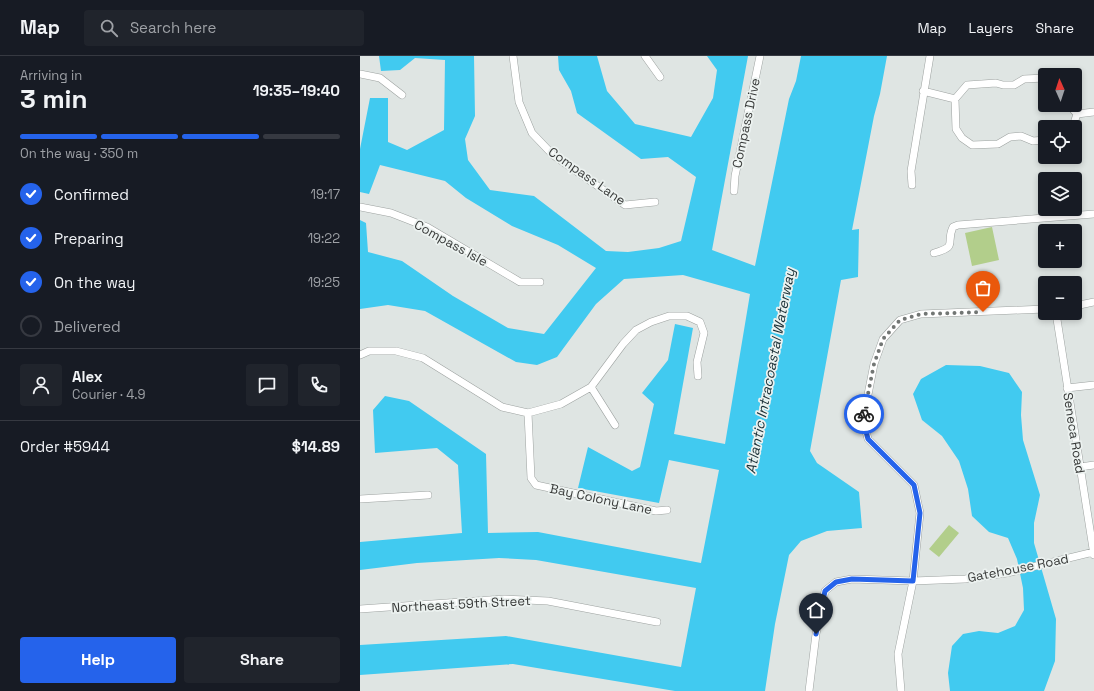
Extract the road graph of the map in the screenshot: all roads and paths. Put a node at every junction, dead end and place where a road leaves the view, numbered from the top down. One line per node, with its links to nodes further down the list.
1 (514, 56): 17 (street, Compass Lane)
2 (645, 56): 6 (street)
3 (760, 56): 16 (street, Compass Drive)
4 (930, 56): 8 (street)
5 (360, 74): 9 (street)
6 (660, 76)
7 (1038, 78): 10 (street)
8 (923, 91): 10 (street); 15 (street)
9 (402, 95)
10 (955, 99): 14 (street)
11 (1094, 112): 12 (street)
12 (1077, 114): 13 (street)
13 (1075, 120)
14 (1038, 141)
15 (912, 185)
16 (734, 191)
17 (655, 202)
18 (360, 207): 21 (street, Compass Isle)
19 (1094, 214): 20 (street)
20 (934, 253)
21 (540, 282)
22 (1094, 302): 23 (street)
23 (1082, 305)
24 (1038, 309): 40 (street)
25 (1057, 320): 30 (street, Seneca Road)
26 (360, 355): 31 (street)
27 (698, 376): 29 (street)
28 (1094, 385): 30 (street)
29 (591, 388): 31 (street); 32 (street)
30 (1068, 388): 34 (street, Seneca Road)
31 (528, 413): 37 (street, Bay Colony Lane)
32 (615, 425)
33 (1094, 465): 34 (street)
34 (1080, 467): 38 (street, Seneca Road)
35 (428, 494): 36 (street)
36 (360, 499)
37 (667, 510)
38 (1094, 552): 39 (street, Seneca Road); 40 (street, Gatehouse Road)
39 (1094, 556)
40 (913, 581): 43 (street, Gatehouse Road); 44 (street)
41 (360, 609): 42 (street, Northeast 59th Street)
42 (657, 622)
43 (809, 691)
44 (901, 691)

